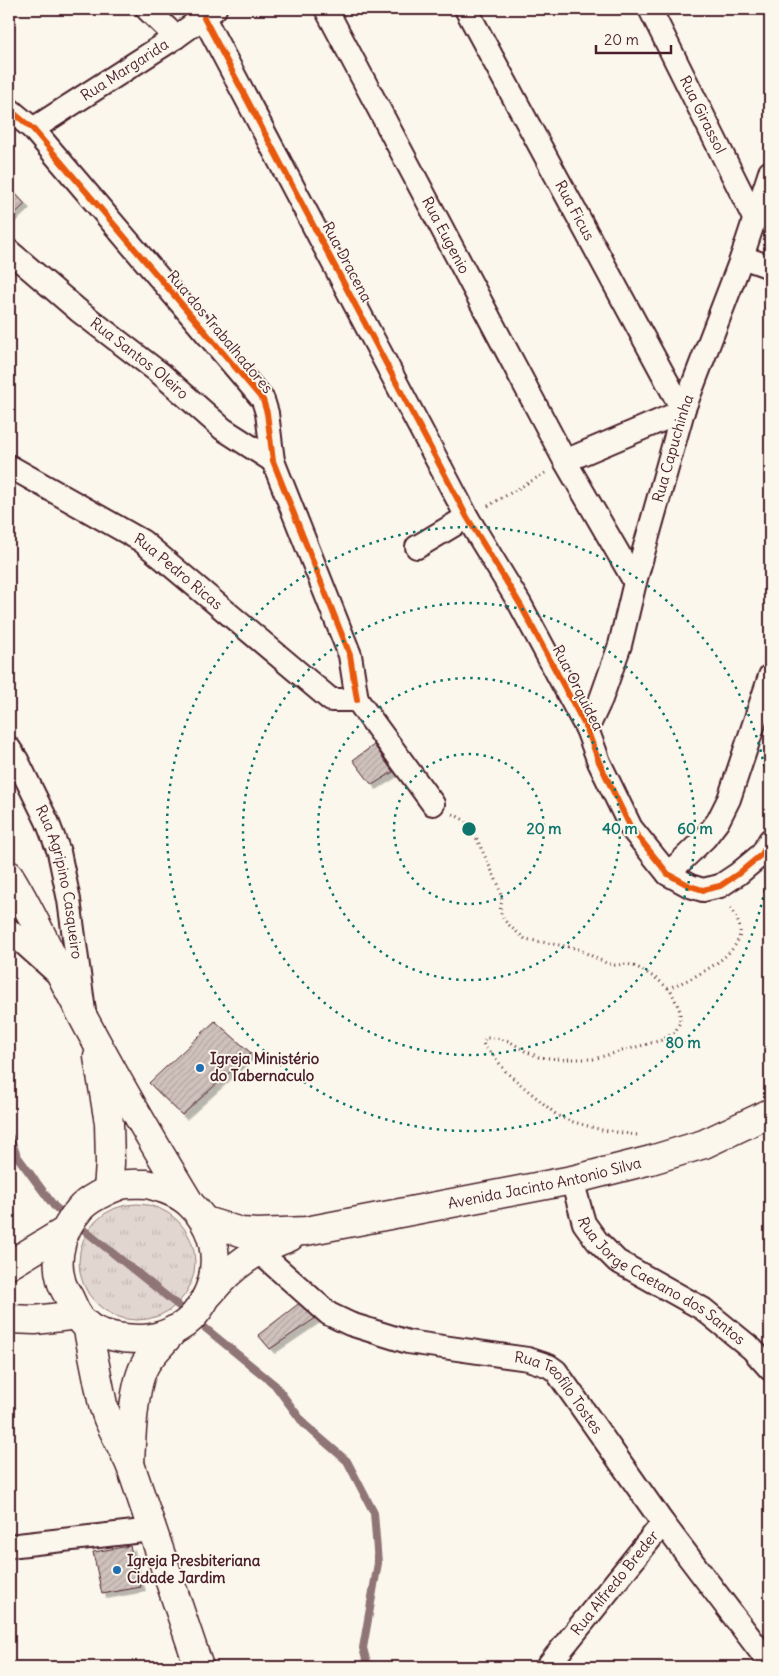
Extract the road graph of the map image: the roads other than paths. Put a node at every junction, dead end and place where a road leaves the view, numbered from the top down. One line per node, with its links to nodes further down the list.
1 (147, 9): 6 (street)
2 (326, 9): 16 (street, Rua Eugenio)
3 (466, 9): 14 (street, Rua Ficus)
4 (650, 9): 10 (street, Rua Girassol)
5 (210, 13): 6 (street, Rua Margarida); 18 (street, Rua Dracena)
6 (176, 37): 8 (street, Rua Margarida)
7 (9, 109): 8 (street)
8 (33, 129): 15 (street, Rua dos Trabalhadores)
9 (770, 172): 10 (street, Rua Capuchinha)
10 (755, 220): 12 (street, Rua Capuchinha)
11 (9, 251): 15 (street, Rua Santos Oleiro)
12 (742, 257): 13 (street); 14 (street, Rua Capuchinha)
13 (770, 268)
14 (683, 411): 16 (street); 20 (street, Rua Capuchinha)
15 (273, 461): 22 (street, Rua dos Trabalhadores)
16 (565, 461): 20 (street, Rua Eugenio)
17 (9, 466): 22 (street, Rua Pedro Ricas)
18 (467, 517): 19 (street); 23 (street, Rua Orquidea)
19 (417, 547)
20 (635, 582): 23 (street, Rua Capuchinha)
21 (770, 676): 27 (street)
22 (357, 700): 25 (street)
23 (587, 729): 27 (street, Rua Orquidea)
24 (9, 748): 31 (street, Rua Agripino Casqueiro)
25 (433, 804)
26 (770, 840): 27 (street, Rua Orquidea)
27 (668, 874)
28 (9, 875): 30 (main road)
29 (9, 930): 30 (street)
30 (62, 977): 31 (main road)
31 (91, 1033): 34 (main road); 35 (main road)
32 (770, 1113): 33 (main road, Avenida Jacinto Antonio Silva)
33 (572, 1180): 36 (main road, Avenida Jacinto Antonio Silva); 44 (street, Rua Jorge Caetano dos Santos)
34 (108, 1190): 35 (main road); 37 (main road)
35 (198, 1212): 36 (main road); 40 (main road)
36 (309, 1230): 38 (main road)
37 (65, 1231): 39 (main road); 42 (main road)
38 (258, 1251): 40 (main road); 46 (street, Rua Teofilo Tostes)
39 (9, 1265)
40 (209, 1294): 43 (main road)
41 (9, 1319): 42 (main road)
42 (82, 1320): 43 (main road); 45 (main road)
43 (174, 1330): 45 (main road)
44 (770, 1369)
45 (130, 1464): 47 (main road)
46 (663, 1523): 49 (street, Rua Teofilo Tostes); 51 (street, Rua Alfredo Breder)
47 (152, 1530): 48 (street); 50 (main road)
48 (9, 1546)
49 (770, 1664)
50 (198, 1667)
51 (547, 1667)

